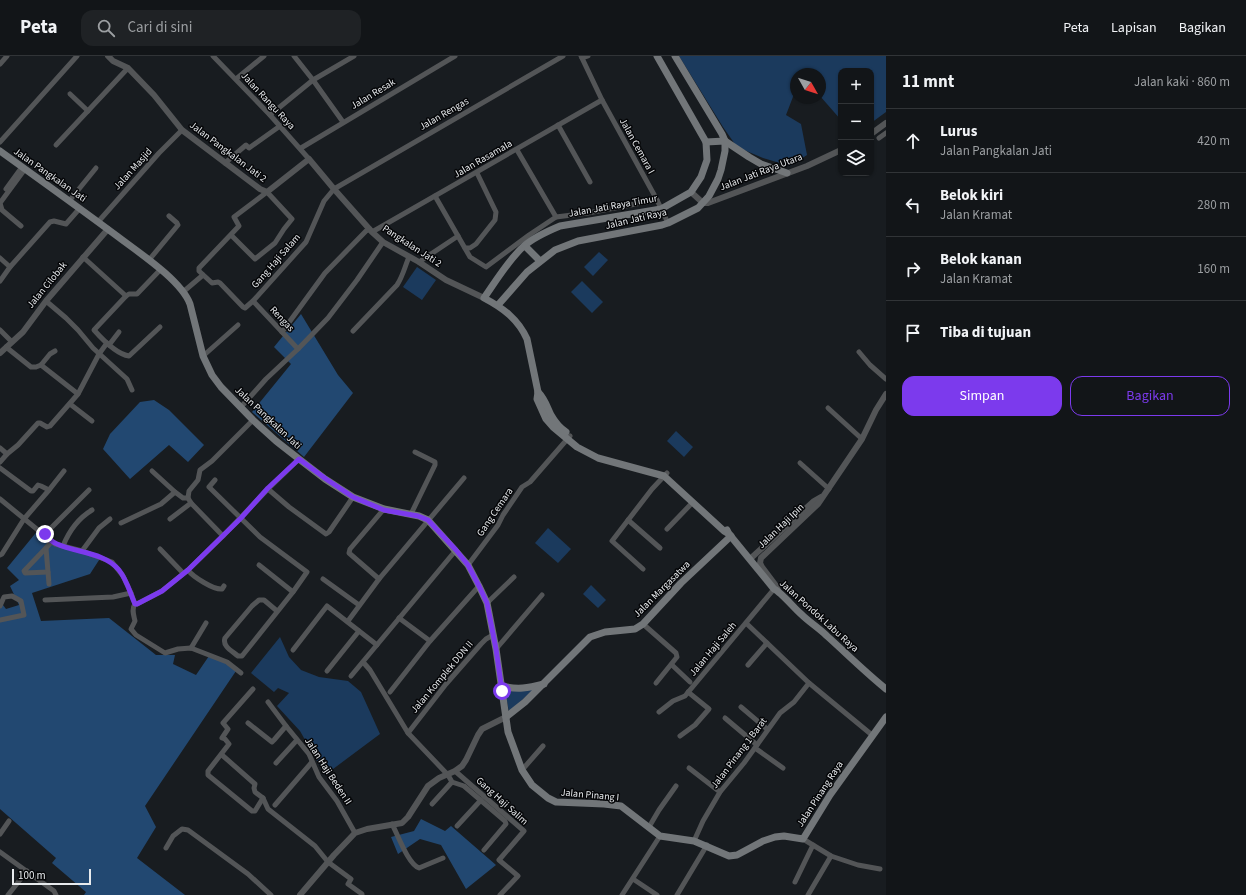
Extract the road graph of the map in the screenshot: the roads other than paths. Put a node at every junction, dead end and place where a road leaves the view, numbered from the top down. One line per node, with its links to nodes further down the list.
1 (7, 56): 14 (street)
2 (77, 56): 31 (street)
3 (108, 56): 15 (street, Jalan Pangkalan Jati 2)
4 (213, 56): 16 (street, Jalan Rangu Raya)
5 (264, 56): 16 (street)
6 (294, 56): 17 (street)
7 (354, 56): 17 (street)
8 (455, 56): 22 (street, Jalan Resak)
9 (563, 56): 46 (street, Jalan Rengas)
10 (588, 56): 13 (street)
11 (657, 56): 32 (main road)
12 (675, 56): 30 (main road)
13 (582, 57): 19 (street, Jalan Cemara I)
14 (0, 64)
15 (128, 68): 20 (street); 26 (street, Jalan Pangkalan Jati 2)
16 (236, 79): 21 (street, Jalan Rangu Raya)
17 (313, 80): 21 (street); 22 (street)
18 (70, 94): 20 (street)
19 (602, 100): 24 (street, Jalan Rasamala); 51 (street, Jalan Cemara I)
20 (88, 111): 33 (street)
21 (270, 115): 25 (street, Jalan Rangu Raya)
22 (343, 122): 34 (street, Jalan Resak)
23 (886, 123): 27 (street)
24 (558, 125): 35 (street, Jalan Rasamala); 44 (street)
25 (280, 126): 34 (street, Jalan Rangu Raya); 39 (street)
26 (182, 130): 39 (street, Jalan Pangkalan Jati 2); 57 (street, Jalan Masjid)
27 (874, 132)
28 (886, 133): 29 (street)
29 (879, 138)
30 (725, 141): 32 (main road); 43 (main road); 52 (main road, Jalan Jati Raya)
31 (0, 142)
32 (706, 142): 48 (main road, Jalan Jati Raya Timur)
33 (56, 145)
34 (301, 148): 38 (street, Jalan Rangu Raya)
35 (517, 150): 42 (street, Jalan Rasamala); 56 (street)
36 (0, 151): 40 (main road, Jalan Pangkalan Jati)
37 (838, 151): 43 (street, Jalan Jati Raya Utara)
38 (309, 159): 46 (street, Pangkalan Jati 2); 47 (street, Jalan Pangkalan Jati 2)
39 (225, 163): 47 (street, Jalan Pangkalan Jati 2)
40 (24, 168): 45 (street); 50 (main road, Jalan Pangkalan Jati); 59 (street)
41 (96, 168): 50 (street)
42 (477, 172): 49 (street, Jalan Rasamala); 66 (street)
43 (787, 173): 52 (street, Jalan Jati Raya Utara)
44 (590, 182)
45 (6, 189)
46 (334, 189): 61 (street, Pangkalan Jati 2); 80 (street, Gang Haji Salam)
47 (267, 192): 62 (street); 62 (street)
48 (691, 192): 52 (street); 54 (main road, Jalan Jati Raya Timur)
49 (435, 196): 61 (street, Jalan Rasamala); 63 (street)
50 (70, 200): 53 (main road, Jalan Pangkalan Jati)
51 (657, 200): 54 (street, Jalan Cemara I); 56 (street)
52 (703, 204): 58 (main road, Jalan Jati Raya)
53 (80, 208): 57 (main road, Jalan Pangkalan Jati); 73 (street)
54 (661, 209): 58 (street, Jalan Cemara I); 65 (main road, Jalan Jati Raya Timur)
55 (169, 216): 70 (street)
56 (556, 217): 66 (street)
57 (98, 222): 60 (main road, Jalan Pangkalan Jati)
58 (668, 223): 71 (main road, Jalan Jati Raya)
59 (21, 226)
60 (108, 229): 67 (street, Jalan Cilobak); 70 (main road, Jalan Pangkalan Jati)
61 (371, 230): 64 (street, Pangkalan Jati 2); 88 (street, Jalan Rasamala)
62 (231, 235): 75 (street)
63 (458, 236): 66 (street); 72 (street)
64 (383, 242): 68 (street, Pangkalan Jati 2); 92 (street)
65 (525, 246): 71 (main road); 79 (main road, Jalan Jati Raya Timur)
66 (465, 248)
67 (83, 257): 78 (street); 81 (street, Jalan Cilobak)
68 (409, 257): 72 (street, Pangkalan Jati 2); 86 (street)
69 (0, 258): 73 (street)
70 (149, 260): 74 (main road, Jalan Pangkalan Jati)
71 (540, 261): 82 (main road, Jalan Jati Raya)
72 (419, 262): 79 (street, Pangkalan Jati 2)
73 (10, 267): 76 (street)
74 (161, 269): 77 (main road, Jalan Pangkalan Jati); 78 (street)
75 (203, 275): 77 (street); 80 (street)
76 (0, 281)
77 (183, 292): 97 (main road, Jalan Pangkalan Jati)
78 (126, 296): 90 (street)
79 (484, 298): 82 (main road, Jalan Pondok Labu Raya)
80 (253, 301): 88 (street, Rengas)
81 (46, 302): 89 (street, Jalan Cilobak); 96 (street)
82 (498, 305): 108 (main road, Jalan Pondok Labu Raya)
83 (238, 326): 97 (street)
84 (160, 327): 90 (street)
85 (0, 330): 89 (street)
86 (353, 331)
87 (119, 332): 90 (street)
88 (282, 332): 92 (street, Rengas)
89 (12, 342): 91 (street, Jalan Cilobak)
90 (108, 344): 96 (street)
91 (6, 347): 95 (street, Jalan Cilobak); 98 (street)
92 (298, 349): 104 (street)
93 (55, 351): 98 (street)
94 (859, 352): 99 (street)
95 (0, 353)
96 (99, 354): 100 (street); 101 (street)
97 (203, 356): 104 (main road, Jalan Pangkalan Jati)
98 (41, 365): 101 (street)
99 (886, 380)
100 (132, 390)
101 (78, 394): 103 (street)
102 (886, 394): 109 (street, Jalan Haji Ipin)
103 (70, 404): 107 (street); 112 (street)
104 (240, 407): 106 (main road, Jalan Pangkalan Jati)
105 (828, 408): 109 (street)
106 (253, 420): 113 (main road, Jalan Pangkalan Jati); 129 (street)
107 (92, 421)
108 (569, 437): 119 (main road, Jalan Pondok Labu Raya); 156 (street, Gang Cemara)
109 (862, 439): 123 (street, Jalan Haji Ipin)
110 (0, 448): 112 (street)
111 (415, 452): 133 (street)
112 (7, 454): 114 (street)
113 (299, 459): 122 (street); 127 (main road, Jalan Pangkalan Jati)
114 (0, 462)
115 (800, 463): 123 (street)
116 (0, 468): 124 (street)
117 (64, 471): 124 (street)
118 (152, 471): 126 (street)
119 (666, 475): 128 (main road, Jalan Pondok Labu Raya); 138 (street)
120 (464, 478): 140 (street)
121 (215, 480): 134 (street)
122 (268, 488): 127 (street); 134 (street)
123 (829, 489): 143 (street, Jalan Haji Ipin)
124 (49, 490): 135 (street)
125 (89, 490): 144 (street)
126 (175, 492): 129 (street); 139 (street)
127 (353, 497): 132 (main road, Jalan Pangkalan Jati)
128 (691, 499): 141 (street); 142 (main road, Jalan Pondok Labu Raya)
129 (189, 501): 137 (street); 145 (street)
130 (1, 502): 135 (street)
131 (92, 510): 147 (street)
132 (384, 510): 133 (main road, Jalan Pangkalan Jati); 162 (street)
133 (411, 514): 140 (main road, Jalan Pangkalan Jati)
134 (241, 518): 145 (street); 167 (street)
135 (24, 519): 144 (street); 153 (street)
136 (110, 519): 151 (street)
137 (170, 519)
138 (628, 520): 149 (street); 157 (street)
139 (121, 522)
140 (426, 522): 152 (main road, Jalan Pangkalan Jati); 162 (street)
141 (667, 529)
142 (725, 530): 154 (main road, Jalan Pondok Labu Raya); 181 (main road, Jalan Margasatwa)
143 (783, 533): 154 (street, Jalan Haji Ipin); 166 (street, Jalan Haji Ipin)
144 (45, 534): 146 (street)
145 (223, 536): 158 (street)
146 (52, 541): 147 (street); 148 (street)
147 (63, 546): 151 (street)
148 (46, 548): 159 (street); 159 (street)
149 (660, 548)
150 (160, 549): 158 (street)
151 (82, 551): 168 (street)
152 (453, 554): 156 (main road, Jalan Pangkalan Jati); 176 (street)
153 (0, 555)
154 (750, 559): 166 (main road, Jalan Pondok Labu Raya)
155 (259, 565): 167 (street)
156 (468, 565): 165 (main road, Jalan Pangkalan Jati)
157 (643, 569)
158 (186, 571): 164 (street); 172 (street)
159 (48, 572): 163 (street)
160 (514, 578): 171 (street)
161 (323, 579): 173 (street)
162 (379, 579): 173 (street)
163 (49, 584)
164 (224, 586)
165 (478, 587): 171 (main road, Jalan Pangkalan Jati); 184 (street)
166 (776, 590): 180 (street, Jalan Haji Saleh); 202 (main road, Jalan Pondok Labu Raya)
167 (293, 592): 175 (street)
168 (131, 593): 170 (street); 172 (street)
169 (542, 595): 188 (street)
170 (46, 600)
171 (487, 603): 183 (main road, Jalan Pangkalan Jati)
172 (135, 604): 187 (street)
173 (359, 605): 178 (street)
174 (0, 606): 177 (street)
175 (277, 611): 175 (street)
176 (399, 618): 184 (street); 186 (street)
177 (0, 620)
178 (348, 621): 182 (street); 189 (street)
179 (206, 623): 187 (street)
180 (746, 623): 185 (street); 204 (street, Jalan Haji Saleh)
181 (643, 624): 191 (street); 197 (main road, Jalan Margasatwa)
182 (359, 631): 186 (street); 193 (street)
183 (492, 635): 188 (main road, Jalan Pangkalan Jati); 214 (street, Jalan Komplek DDN II)
184 (430, 641): 203 (street)
185 (767, 643): 192 (street); 199 (street)
186 (377, 645): 190 (street)
187 (191, 648): 194 (street)
188 (496, 649): 200 (main road, Jalan Pangkalan Jati)
189 (293, 650)
190 (363, 662): 195 (street); 214 (street, Jalan Komplek DDN II)
191 (672, 665): 196 (street); 198 (street)
192 (748, 666)
193 (327, 670)
194 (240, 673)
195 (351, 676)
196 (690, 682)
197 (545, 683): 200 (main road); 208 (main road, Jalan Margasatwa)
198 (656, 683)
199 (809, 683): 213 (street, Jalan Pinang 1 Barat); 215 (street)
200 (501, 686): 208 (main road, Jalan Pangkalan Jati)
201 (253, 689): 220 (street)
202 (886, 689)
203 (390, 692)
204 (688, 692): 207 (street, Jalan Haji Saleh); 216 (street)
205 (268, 702): 212 (street, Jalan Haji Beden II)
206 (741, 707): 213 (street)
207 (659, 712)
208 (506, 717): 225 (main road, Jalan Pinang I); 226 (street, Jalan Margasatwa)
209 (886, 717): 215 (main road, Jalan Pinang Raya)
210 (725, 718): 219 (street)
211 (248, 723): 212 (street)
212 (286, 726): 217 (street, Jalan Haji Beden II)
213 (767, 729): 219 (street, Jalan Pinang 1 Barat)
214 (408, 733): 227 (street, Jalan Komplek DDN II)
215 (872, 735): 242 (main road, Jalan Pinang Raya)
216 (680, 736)
217 (297, 740): 221 (street, Jalan Haji Beden II); 222 (street)
218 (543, 746): 225 (street)
219 (756, 747): 224 (street); 230 (street, Jalan Pinang 1 Barat)
220 (222, 754): 231 (street); 231 (street)
221 (312, 762): 234 (street); 240 (street, Jalan Haji Beden II)
222 (276, 763)
223 (689, 768): 230 (street)
224 (783, 768)
225 (522, 770): 238 (main road, Jalan Pinang I)
226 (455, 771): 227 (street, Jalan Margasatwa); 262 (street, Gang Haji Salim)
227 (448, 775): 228 (street, Jalan Komplek DDN II); 236 (street, Jalan Margasatwa)
228 (452, 782): 232 (street); 233 (street)
229 (676, 786): 238 (street)
230 (720, 792): 243 (street, Jalan Pinang 1 Barat)
231 (264, 798): 251 (street)
232 (481, 800): 237 (street); 247 (street)
233 (432, 804)
234 (275, 805)
235 (9, 821): 239 (street)
236 (392, 824): 240 (street, Jalan Margasatwa); 250 (street)
237 (457, 826)
238 (649, 827): 241 (main road, Jalan Pinang I)
239 (0, 834)
240 (355, 834): 251 (street, Jalan Margasatwa)
241 (660, 836): 243 (main road); 254 (street)
242 (803, 839): 244 (main road); 245 (street, Jalan Pinang Raya)
243 (694, 841): 244 (main road)
244 (707, 845): 265 (street)
245 (813, 845): 249 (street, Jalan Pinang Raya); 255 (street)
246 (166, 848): 259 (street)
247 (484, 850)
248 (0, 852): 253 (street)
249 (832, 856): 252 (street, Jalan Pinang Raya); 256 (street)
250 (443, 858)
251 (328, 862): 260 (street, Jalan Margasatwa); 261 (street)
252 (880, 869)
253 (26, 871): 257 (street); 258 (street)
254 (633, 879): 263 (street); 264 (street)
255 (795, 882)
256 (811, 894)
257 (8, 895)
258 (56, 895)
259 (271, 895)
260 (300, 895)
261 (362, 895)
262 (500, 895)
263 (622, 895)
264 (657, 895)
265 (677, 895)

